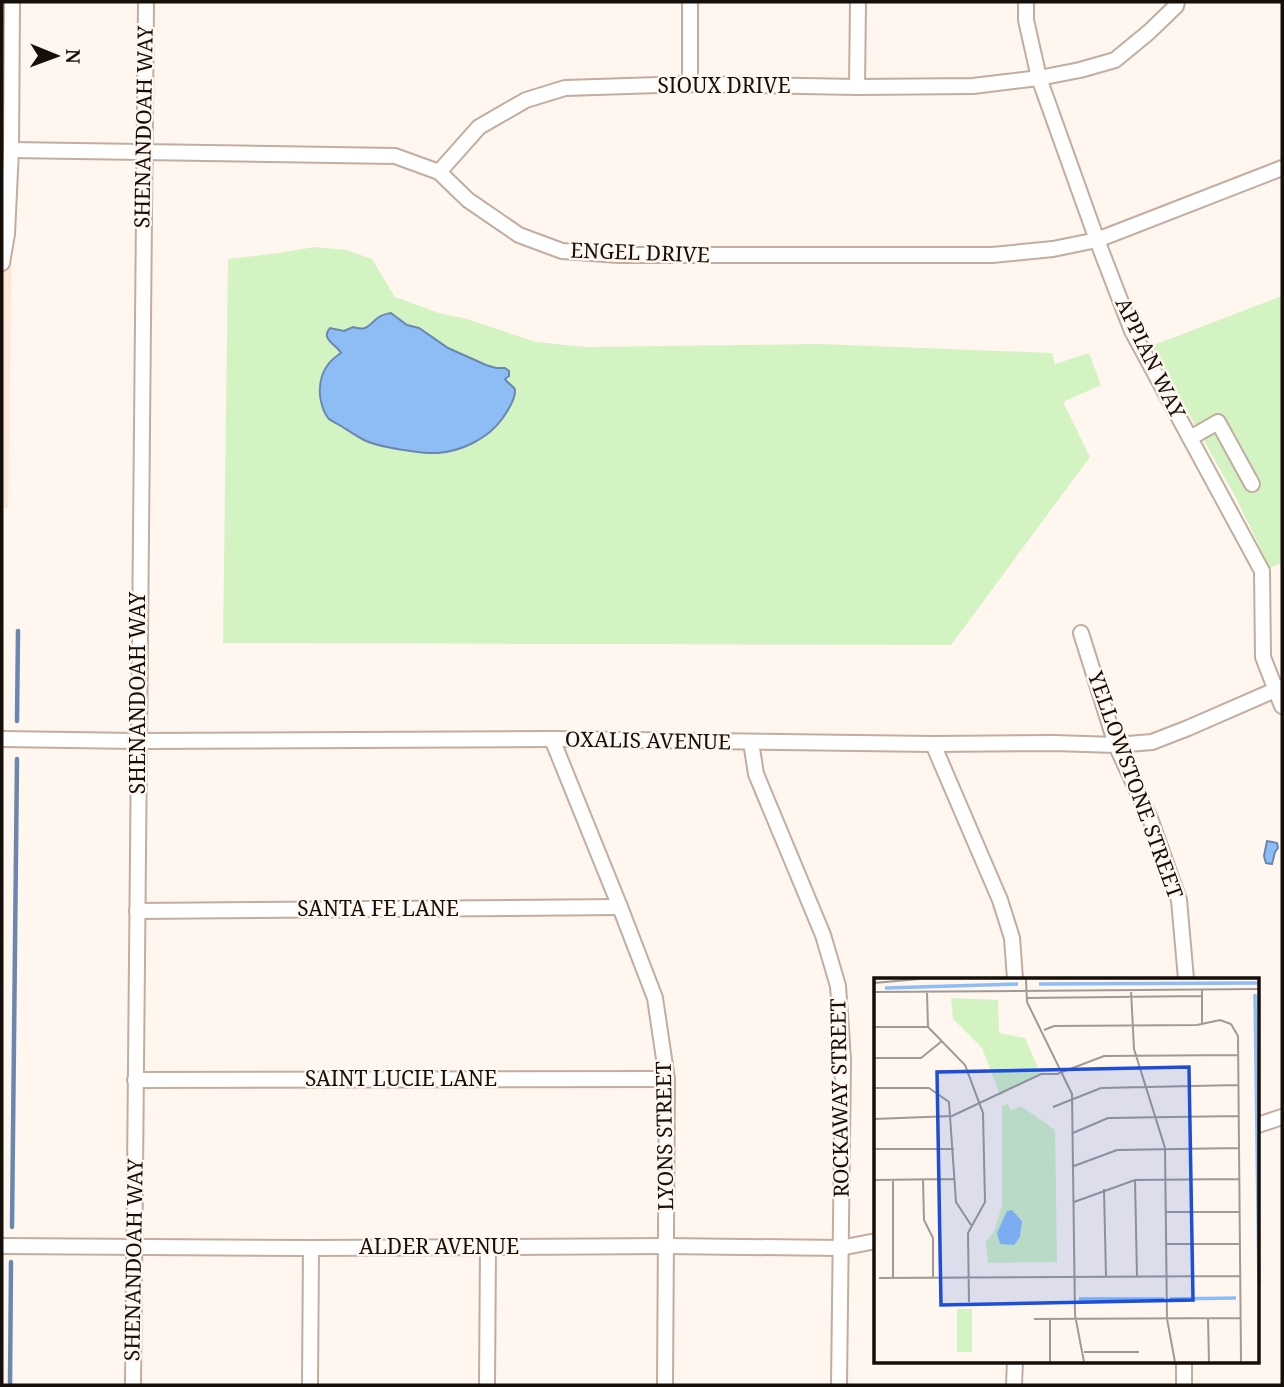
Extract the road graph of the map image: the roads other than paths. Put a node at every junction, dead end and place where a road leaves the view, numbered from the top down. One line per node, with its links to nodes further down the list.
1 (12, 2): 7 (street)
2 (146, 2): 12 (street, SHENANDOAH WAY)
3 (690, 2): 9 (street)
4 (858, 2): 10 (street)
5 (1026, 2): 8 (street, APPIAN WAY)
6 (1178, 2): 8 (street, SIOUX DRIVE)
7 (7, 63): 11 (street)
8 (1039, 78): 10 (street, SIOUX DRIVE); 15 (street, APPIAN WAY)
9 (690, 84): 10 (street, SIOUX DRIVE); 14 (street, SIOUX DRIVE)
10 (856, 87)
11 (11, 150): 12 (street, ENGEL DRIVE); 16 (street)
12 (144, 152): 14 (street, ENGEL DRIVE); 24 (street, SHENANDOAH WAY)
13 (1282, 168): 15 (street, ENGEL DRIVE)
14 (439, 172): 15 (street, ENGEL DRIVE)
15 (1097, 240): 17 (street, APPIAN WAY)
16 (2, 263)
17 (1190, 438): 18 (street); 20 (street, APPIAN WAY)
18 (1252, 484)
19 (1081, 633): 27 (street, YELLOWSTONE STREET)
20 (1279, 688): 21 (street, APPIAN WAY); 27 (street, OXALIS AVENUE)
21 (1282, 706)
22 (2, 739): 24 (street, OXALIS AVENUE)
23 (552, 739): 24 (street, OXALIS AVENUE); 25 (street, OXALIS AVENUE); 28 (street, LYONS STREET)
24 (138, 741): 29 (street, SHENANDOAH WAY)
25 (751, 743): 26 (street, OXALIS AVENUE); 42 (street, ROCKAWAY STREET)
26 (933, 744): 27 (street, OXALIS AVENUE); 30 (street)
27 (1115, 745): 31 (street, YELLOWSTONE STREET)
28 (620, 907): 29 (street, SANTA FE LANE); 32 (street, LYONS STREET)
29 (137, 911): 33 (street, SHENANDOAH WAY)
30 (1014, 978)
31 (1186, 978)
32 (667, 1079): 33 (street, SAINT LUCIE LANE); 39 (street, LYONS STREET)
33 (135, 1080): 40 (street, SHENANDOAH WAY)
34 (1282, 1117): 35 (street)
35 (1260, 1124)
36 (874, 1241): 42 (street, ALDER AVENUE)
37 (2, 1246): 40 (street, ALDER AVENUE)
38 (488, 1246): 39 (street, ALDER AVENUE); 41 (street, ALDER AVENUE); 47 (street)
39 (666, 1246): 42 (street, ALDER AVENUE); 48 (street, LYONS STREET)
40 (134, 1247): 41 (street, ALDER AVENUE); 45 (street, SHENANDOAH WAY)
41 (311, 1248): 46 (street)
42 (840, 1248): 49 (street, ROCKAWAY STREET)
43 (1015, 1362): 50 (street)
44 (1184, 1362): 51 (street)
45 (133, 1385)
46 (310, 1385)
47 (487, 1385)
48 (665, 1385)
49 (839, 1385)
50 (1014, 1385)
51 (1184, 1385)

